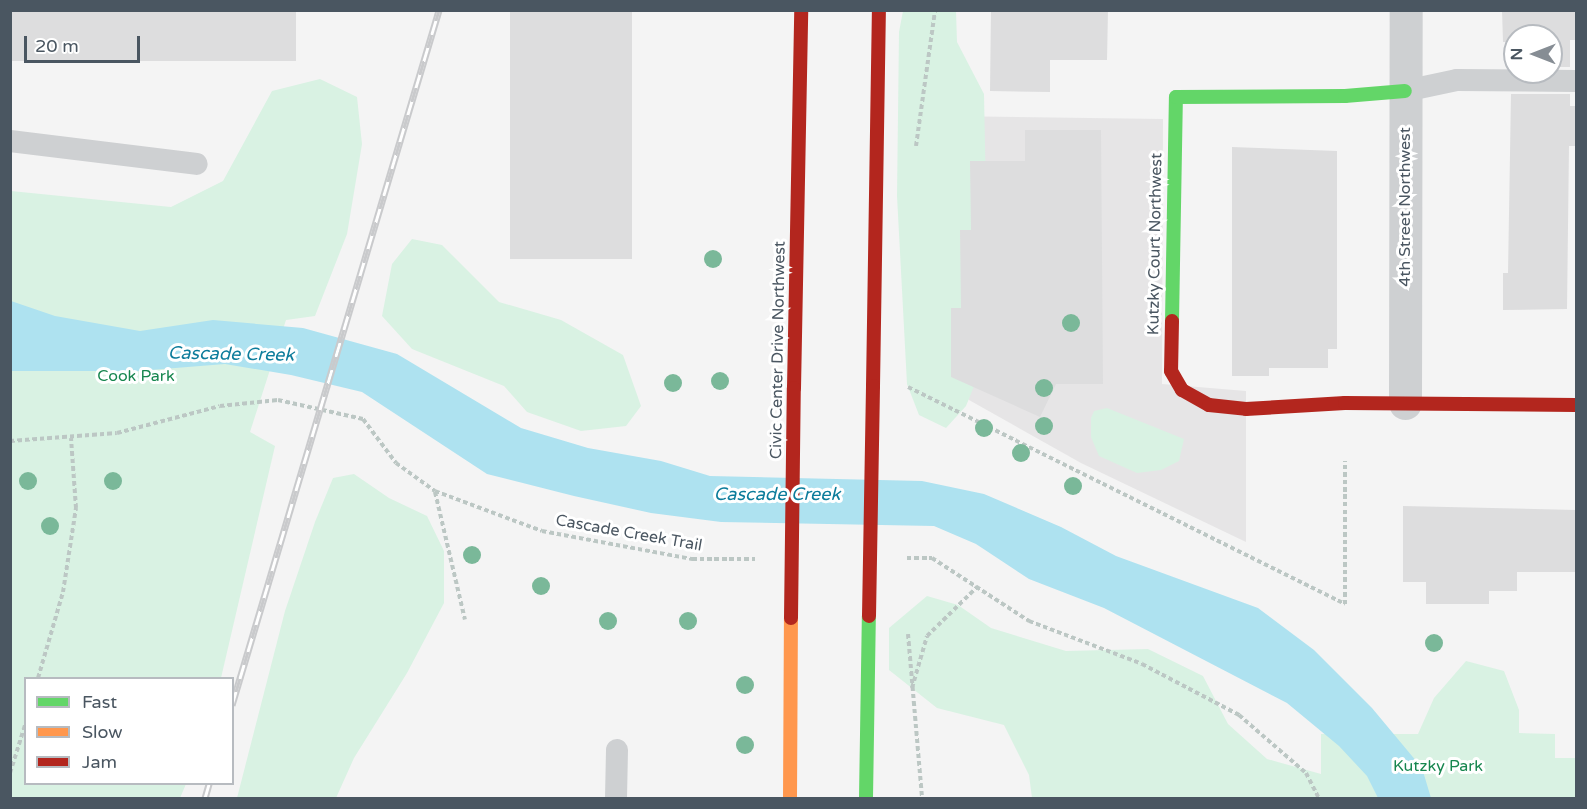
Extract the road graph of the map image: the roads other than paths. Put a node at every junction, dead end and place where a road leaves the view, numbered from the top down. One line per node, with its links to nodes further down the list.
1 (801, 10): 12 (main road, Civic Center Drive Northwest, bridge)
2 (879, 10): 13 (main road, bridge)
3 (1406, 10): 5 (street, 4th Street Northwest)
4 (1576, 81): 5 (lane)
5 (1405, 91): 8 (street, 4th Street Northwest); 8 (main road, Kutzky Court Northwest)
6 (10, 141): 7 (lane)
7 (197, 164)
8 (1405, 403): 9 (main road)
9 (1576, 405)
10 (617, 750): 11 (lane)
11 (616, 798)
12 (790, 798)
13 (866, 798)

